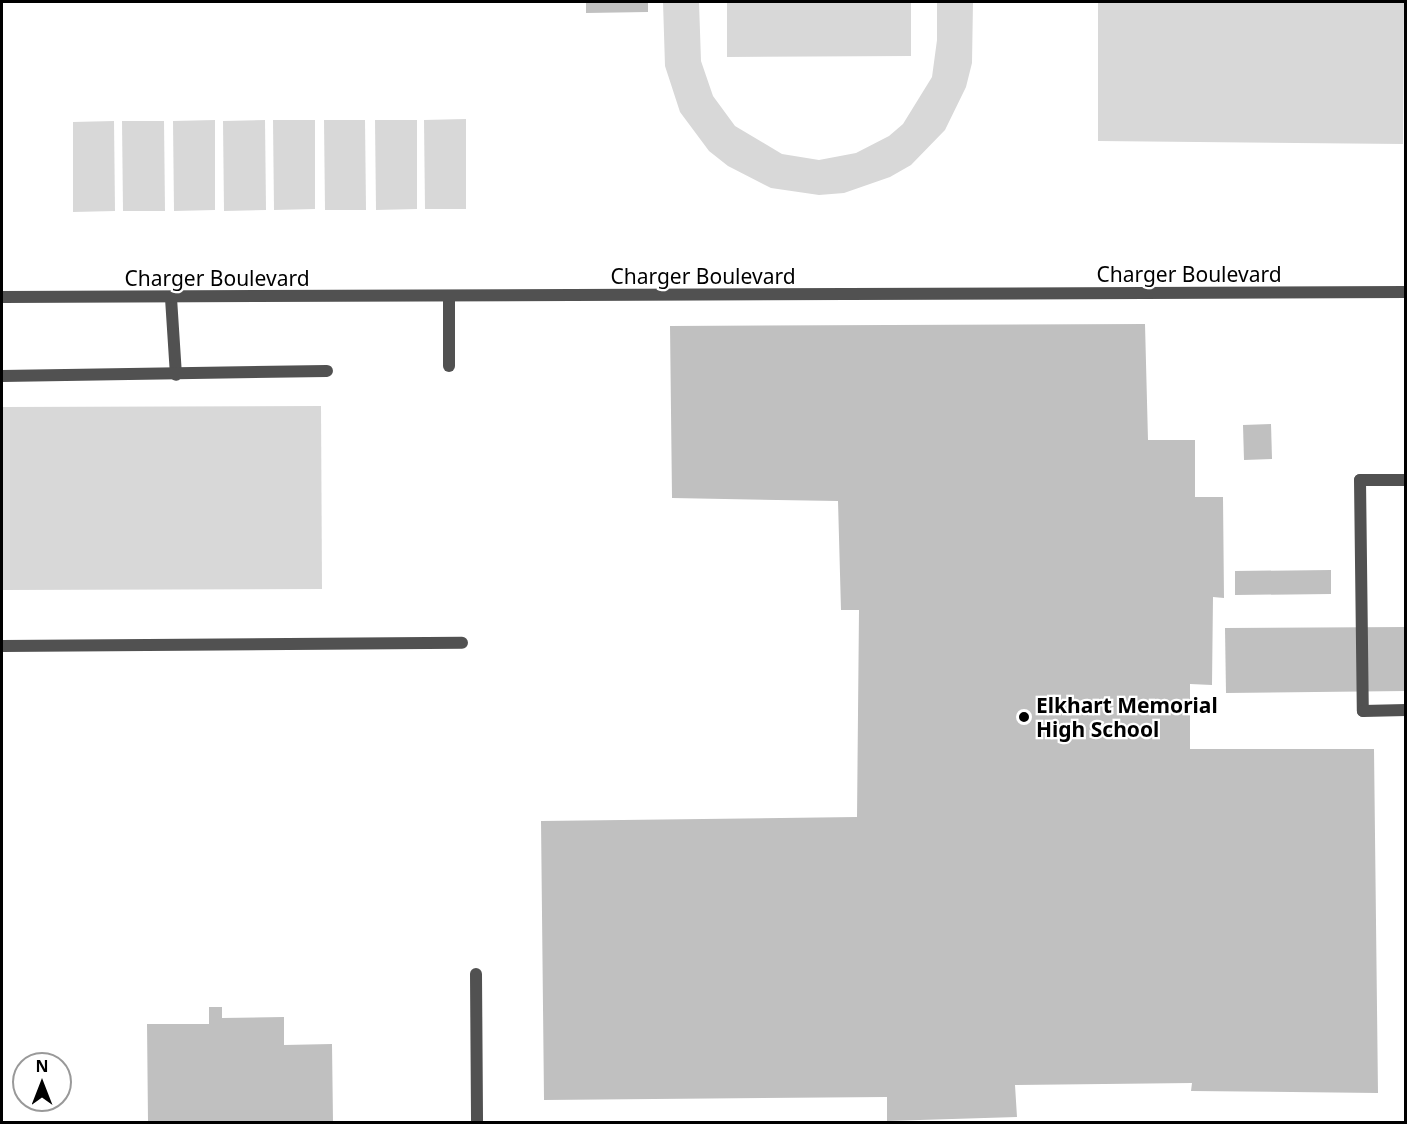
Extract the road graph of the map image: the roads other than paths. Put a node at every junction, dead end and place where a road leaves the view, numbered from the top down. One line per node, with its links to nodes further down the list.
1 (1406, 292): 3 (street, Charger Boulevard)
2 (2, 297): 4 (street, Charger Boulevard)
3 (449, 297): 4 (street, Charger Boulevard); 5 (street)
4 (171, 298): 7 (street)
5 (449, 366)
6 (327, 370): 7 (street)
7 (176, 375): 8 (street)
8 (2, 376)
9 (1406, 480): 12 (street)
10 (462, 643): 11 (street)
11 (2, 646)
12 (1406, 710)
13 (476, 974): 14 (street)
14 (477, 1122)

